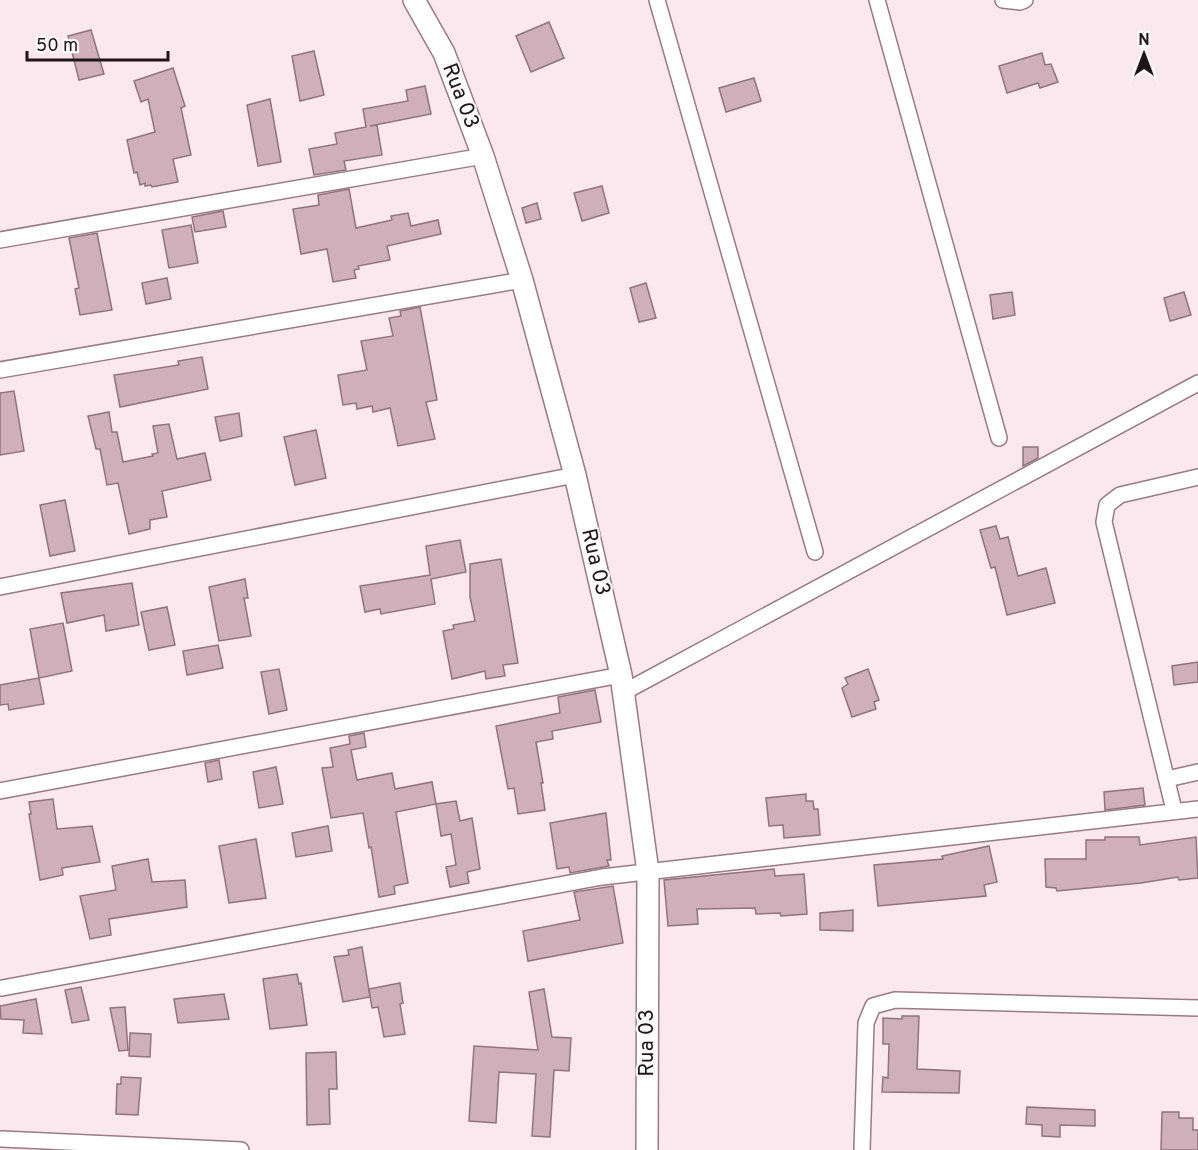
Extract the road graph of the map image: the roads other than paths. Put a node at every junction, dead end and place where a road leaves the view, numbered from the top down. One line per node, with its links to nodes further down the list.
1 (414, 0): 6 (street, Rua 03)
2 (657, 0): 14 (street)
3 (877, 0): 11 (street)
4 (1003, 0): 5 (street)
5 (1025, 0)
6 (483, 156): 7 (street); 8 (street, Rua 03)
7 (0, 240)
8 (522, 280): 9 (street); 12 (street, Rua 03)
9 (0, 370)
10 (1198, 383): 16 (street)
11 (999, 438)
12 (575, 475): 15 (street); 16 (street, Rua 03)
13 (1198, 477): 18 (street)
14 (815, 552)
15 (0, 587)
16 (622, 683): 19 (street); 22 (street, Rua 03)
17 (1198, 772): 18 (street)
18 (1167, 779): 21 (street)
19 (0, 791)
20 (1198, 809): 21 (street)
21 (1174, 810): 22 (street)
22 (648, 872): 23 (street); 27 (street, Rua 03)
23 (2, 988)
24 (1198, 1008): 28 (street)
25 (2, 1139): 26 (street)
26 (241, 1150)
27 (647, 1150)
28 (862, 1150)

